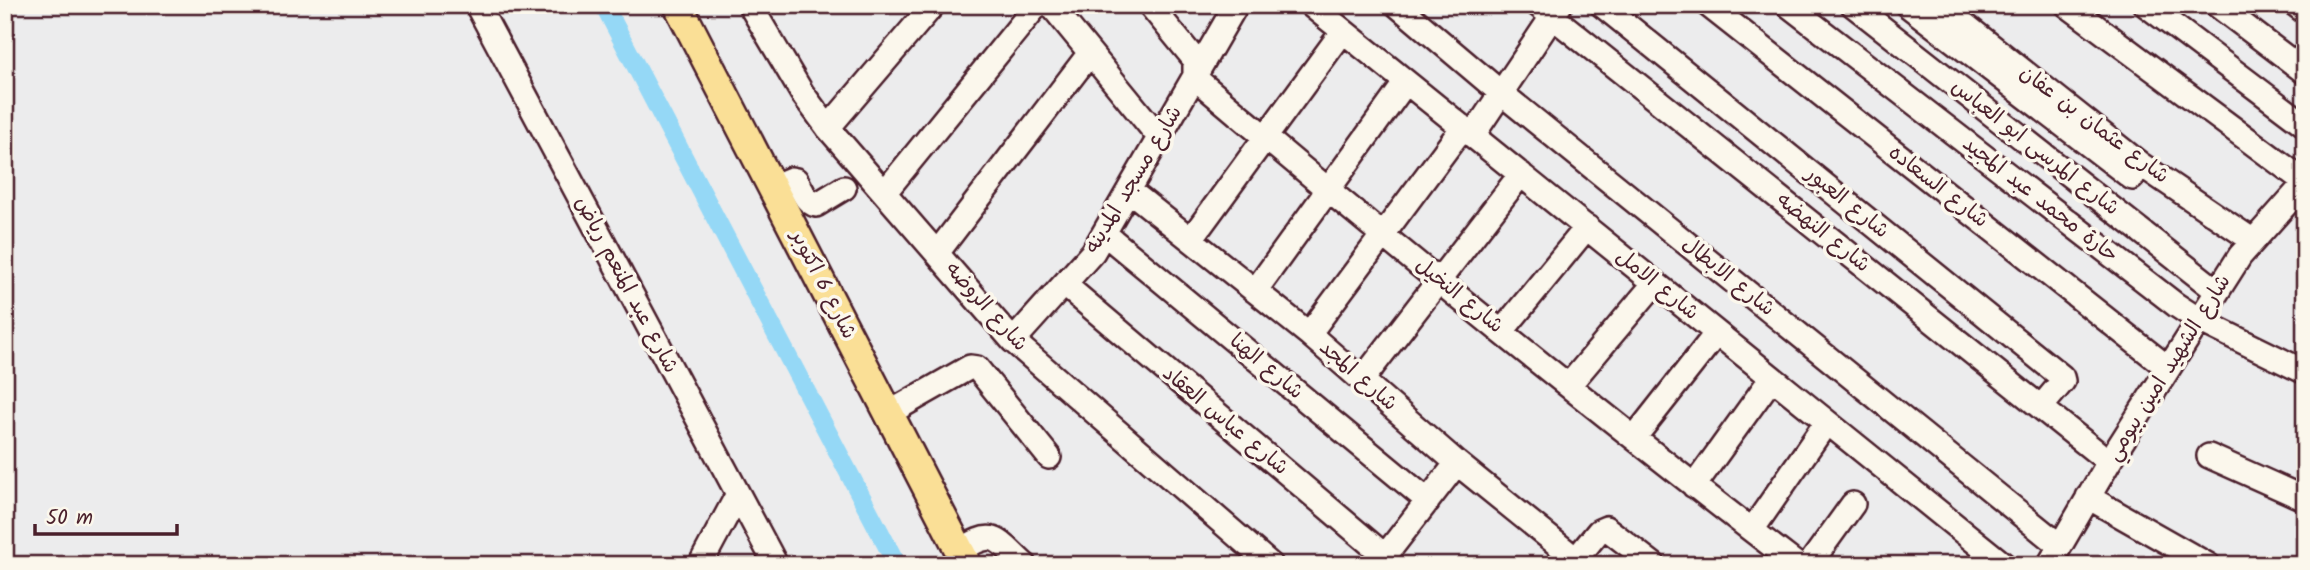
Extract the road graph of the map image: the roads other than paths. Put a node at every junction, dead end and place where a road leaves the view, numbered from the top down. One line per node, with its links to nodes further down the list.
1 (477, 5): 74 (street, شارع عبد المنعم رياض)
2 (678, 5): 37 (main road, شارع 6 اكتوبر)
3 (750, 5): 31 (street, شارع الروضه)
4 (933, 5): 31 (street)
5 (1037, 5): 42 (street)
6 (1051, 5): 25 (street)
7 (1150, 5): 27 (street)
8 (1236, 5): 27 (street, شارع مسجد المدينه)
9 (1311, 5): 23 (street, شارع الامل)
10 (1397, 5): 29 (street, شارع الابطال)
11 (1602, 5): 65 (street, شارع العبور)
12 (1708, 5): 60 (street, شارع السعاده)
13 (1788, 5): 55 (street, حارة محمد عبد المجيد)
14 (1853, 5): 24 (street, شارع المرسى ابو العباس)
15 (1940, 5): 35 (street, شارع عثمان بن عفان)
16 (2067, 5): 39 (street)
17 (2146, 5): 30 (street)
18 (2217, 5): 26 (street)
19 (2296, 5): 22 (street)
20 (1916, 8): 24 (street); 35 (street)
21 (1550, 9): 29 (street); 65 (street, شارع النهضه)
22 (2305, 12)
23 (1343, 31): 28 (street, شارع الامل); 34 (street)
24 (1897, 40): 43 (street, شارع المرسى ابو العباس)
25 (1090, 52): 33 (street); 49 (street)
26 (2305, 72)
27 (1195, 78): 33 (street, شارع مسجد المدينه); 34 (street, شارع النخيل)
28 (1406, 82): 32 (street, شارع الامل); 40 (street)
29 (1501, 93): 32 (street); 80 (street, شارع الابطال)
30 (2305, 125)
31 (828, 128): 42 (street, شارع الروضه)
32 (1468, 131): 36 (street, شارع الامل); 46 (street)
33 (1159, 137): 41 (street, شارع مسجد المدينه)
34 (1265, 137): 40 (street, شارع النخيل); 47 (street)
35 (2136, 171): 43 (street); 48 (street, شارع عثمان بن عفان)
36 (1521, 174): 44 (street, شارع الامل); 50 (street)
37 (772, 187): 38 (street); 66 (main road, شارع 6 اكتوبر)
38 (844, 188)
39 (2303, 188): 48 (street, شارع الشهيد امين بيومي)
40 (1328, 190): 46 (street, شارع النخيل); 54 (street)
41 (1130, 191): 45 (street, شارع مسجد المدينه); 47 (street, شارع المجد)
42 (885, 192): 49 (street, شارع الروضه)
43 (2115, 211): 53 (street, شارع المرسى ابو العباس)
44 (1587, 227): 51 (street, شارع الامل); 56 (street)
45 (1105, 234): 52 (street, شارع مسجد المدينه); 77 (street, شارع الهنا)
46 (1383, 235): 50 (street, شارع النخيل); 57 (street)
47 (1191, 239): 54 (street, شارع المجد)
48 (2252, 240): 53 (street, شارع الشهيد امين بيومي)
49 (937, 253): 59 (street, شارع الروضه)
50 (1439, 281): 56 (street, شارع النخيل); 63 (street)
51 (1655, 283): 58 (street, شارع الامل); 64 (street)
52 (1065, 285): 59 (street, شارع مسجد المدينه); 82 (street, شارع عباس العقاد)
53 (2217, 290): 55 (street, شارع الشهيد امين بيومي)
54 (1255, 291): 57 (street, شارع المجد)
55 (2199, 320): 60 (street, شارع الشهيد امين بيومي); 61 (street, حارة محمد عبد المجيد)
56 (1502, 331): 64 (street, شارع النخيل)
57 (1309, 334): 63 (street, شارع المجد)
58 (1716, 334): 62 (street, شارع الامل); 68 (street)
59 (1013, 341): 87 (street, شارع الروضه)
60 (2168, 368): 71 (street, شارع الشهيد امين بيومي)
61 (2305, 372)
62 (1771, 379): 67 (street, شارع الامل); 73 (street)
63 (1362, 380): 72 (street, شارع المجد)
64 (1569, 386): 68 (street, شارع النخيل)
65 (2041, 407): 71 (street, شارع النهضه)
66 (888, 413): 70 (street); 81 (main road, شارع 6 اكتوبر)
67 (1826, 423): 79 (street); 91 (street, شارع الامل)
68 (1634, 438): 73 (street, شارع النخيل)
69 (2209, 456): 76 (street)
70 (1049, 457)
71 (2109, 462): 75 (street, شارع الشهيد امين بيومي)
72 (1457, 463): 77 (street); 83 (street, شارع المجد)
73 (1694, 486): 79 (street, شارع النخيل)
74 (738, 494): 84 (street); 85 (street, شارع عبد المنعم رياض)
75 (2088, 497): 80 (street, شارع الشهيد امين بيومي); 92 (street)
76 (2305, 499)
77 (1428, 501): 82 (street)
78 (1853, 504): 90 (street)
79 (1752, 530): 89 (street, شارع النخيل)
80 (2055, 555)
81 (964, 558): 86 (street)
82 (1382, 561)
83 (1580, 562): 88 (street)
84 (699, 565)
85 (776, 565)
86 (1025, 565)
87 (1271, 565)
88 (1654, 565)
89 (1797, 565)
90 (1809, 565)
91 (2004, 565)
92 (2208, 565)

